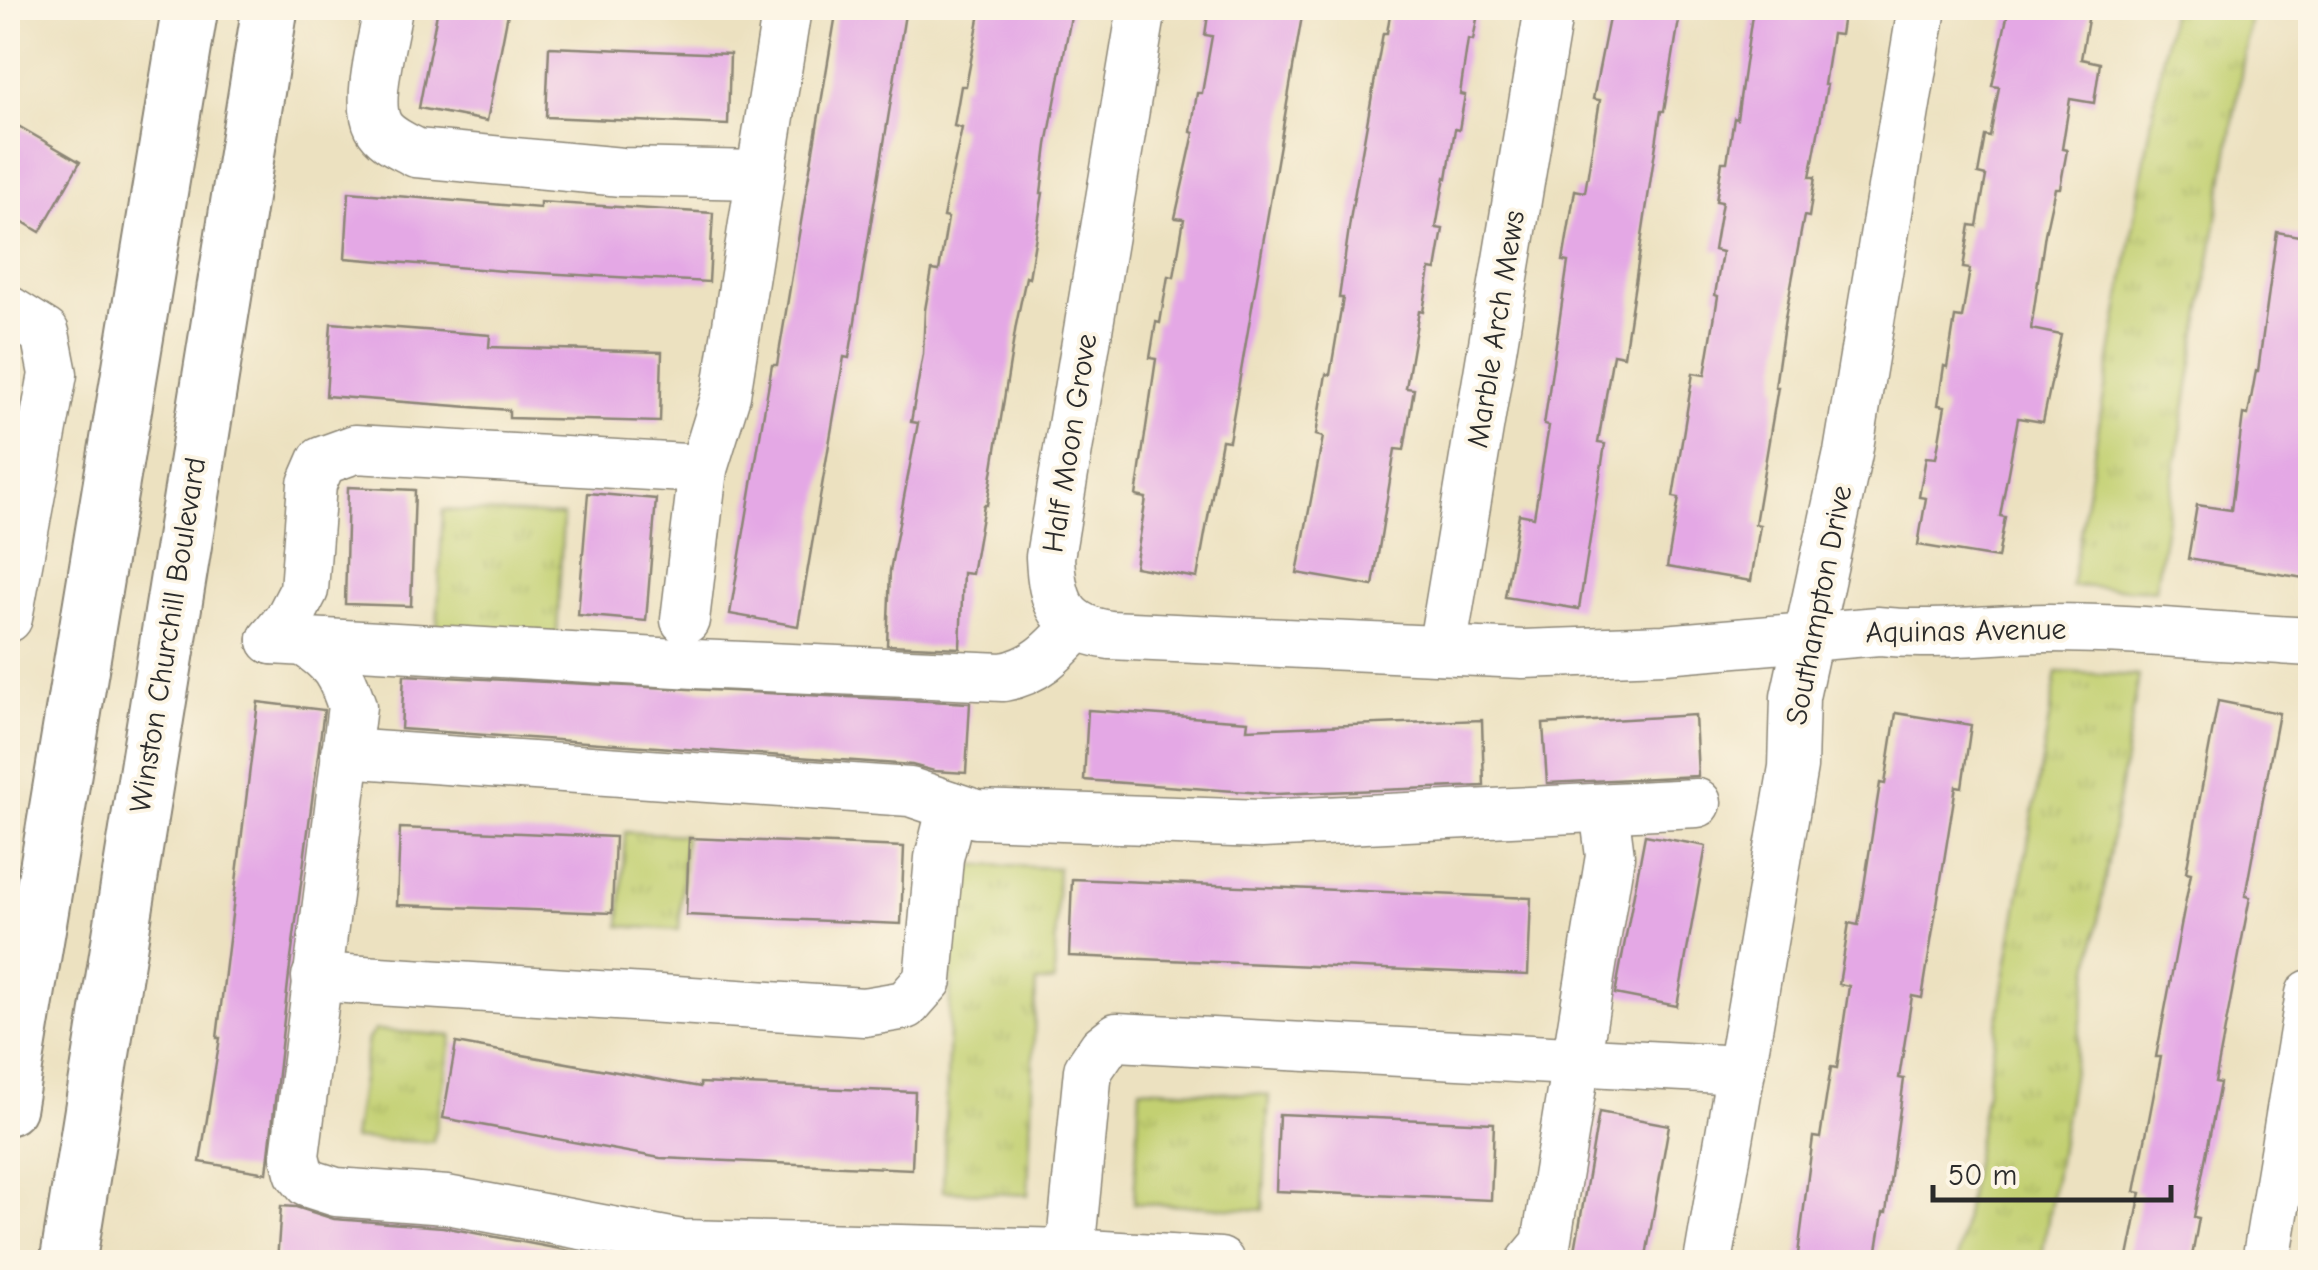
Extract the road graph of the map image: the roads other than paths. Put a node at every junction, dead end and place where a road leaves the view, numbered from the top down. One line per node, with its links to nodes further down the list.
1 (190, 8): 26 (main road)
2 (270, 8): 30 (main road, Winston Churchill Boulevard)
3 (388, 8): 8 (street)
4 (786, 8): 8 (street)
5 (1142, 8): 13 (street, Half Moon Grove)
6 (1549, 8): 17 (street, Marble Arch Mews)
7 (1922, 8): 14 (street, Southampton Drive)
8 (759, 175): 10 (street)
9 (8, 310): 11 (street)
10 (703, 469): 12 (street); 16 (street)
11 (8, 618)
12 (685, 620)
13 (1077, 626): 16 (street); 17 (street)
14 (1808, 636): 15 (street, Aquinas Avenue); 17 (street, Aquinas Avenue); 25 (street, Southampton Drive)
15 (2310, 642)
16 (306, 644): 18 (street)
17 (1442, 650)
18 (345, 754): 20 (street); 22 (street)
19 (1697, 803): 21 (street)
20 (952, 806): 21 (street); 22 (street)
21 (1604, 809): 24 (street)
22 (316, 976): 29 (street)
23 (2308, 1024): 28 (street)
24 (1574, 1061): 25 (street); 27 (street); 32 (street)
25 (1741, 1070): 33 (street, Southampton Drive)
26 (8, 1107)
27 (1070, 1253): 29 (street); 31 (street)
28 (2281, 1254)
29 (968, 1257)
30 (68, 1262)
31 (1220, 1262)
32 (1531, 1262)
33 (1708, 1262)

